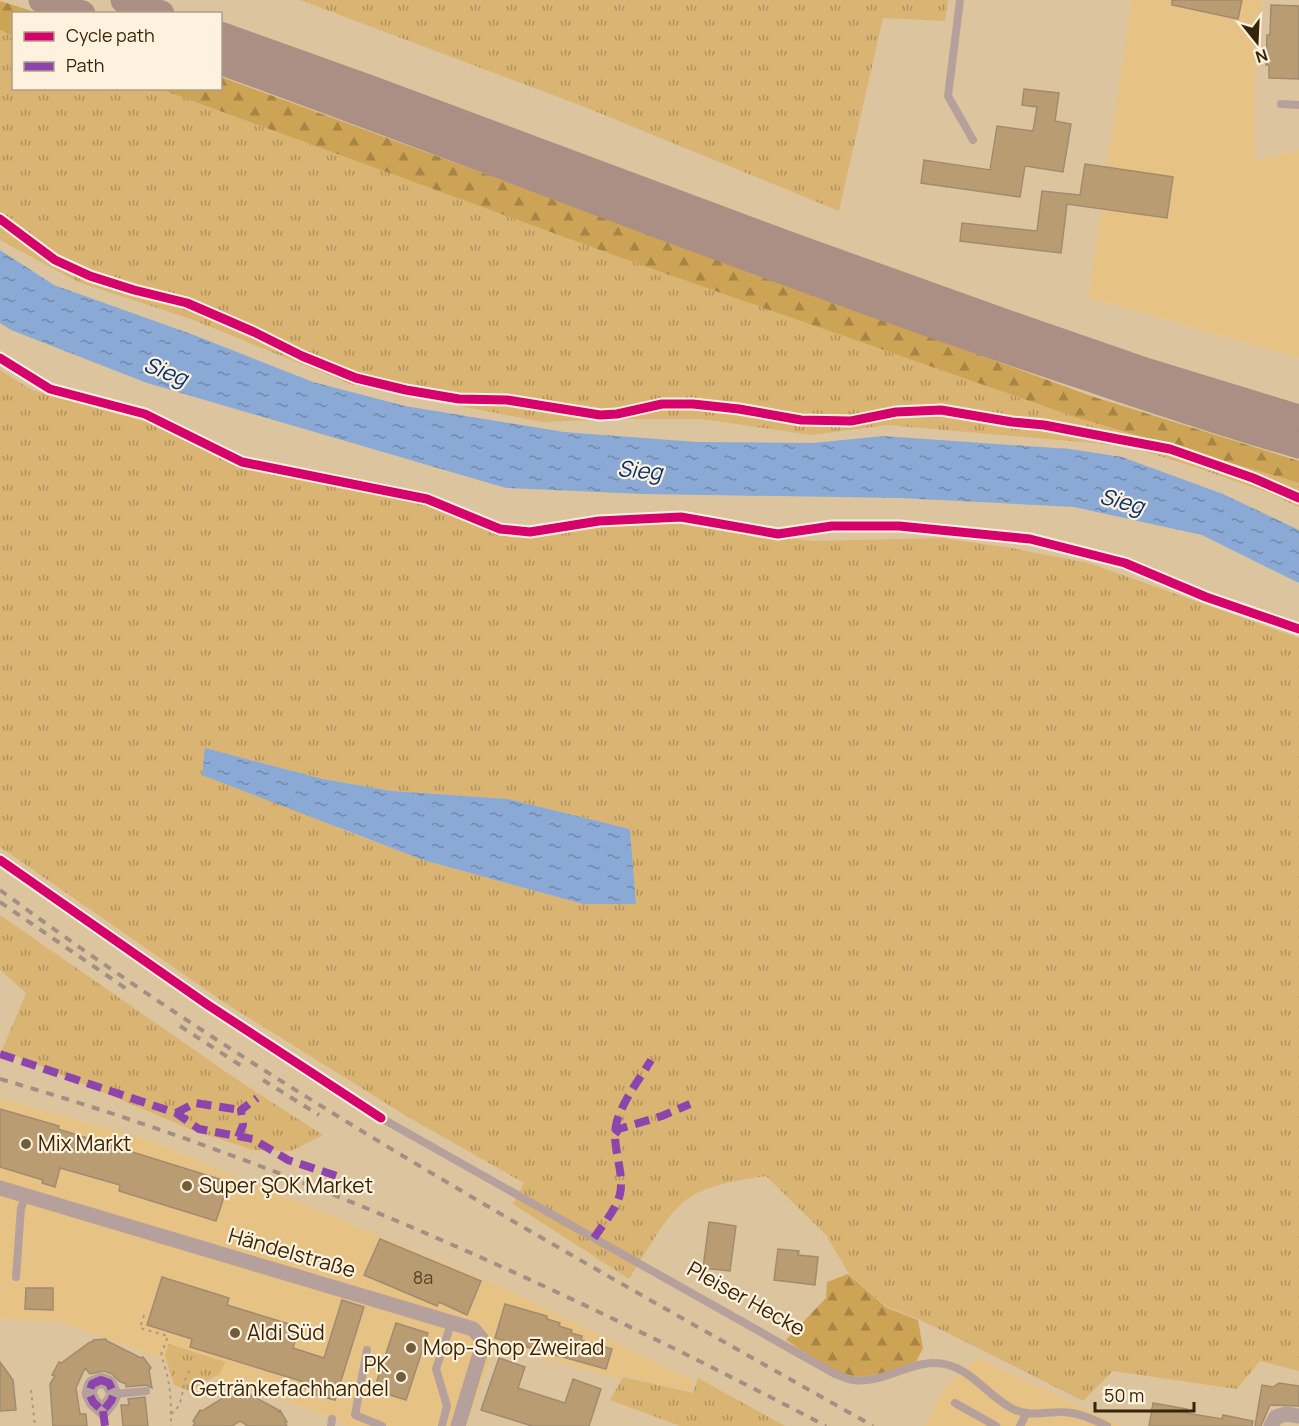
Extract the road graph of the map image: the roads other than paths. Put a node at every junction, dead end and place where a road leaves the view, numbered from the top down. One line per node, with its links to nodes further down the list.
1 (42, 0): 4 (highway)
2 (124, 0): 5 (highway)
3 (960, 0): 10 (lane)
4 (76, 12)
5 (156, 12)
6 (222, 36): 11 (highway)
7 (222, 62): 11 (highway)
8 (1281, 104): 9 (lane)
9 (1299, 105)
10 (973, 140)
11 (1298, 438)
12 (381, 1118): 21 (lane, Pleiser Hecke)
13 (0, 1188): 14 (street, Händelstraße)
14 (26, 1196): 15 (lane); 16 (street, Händelstraße)
15 (16, 1277)
16 (452, 1321): 25 (lane); 26 (street, Händelstraße)
17 (367, 1350): 24 (lane)
18 (146, 1391): 19 (lane)
19 (114, 1394): 23 (street); 23 (street)
20 (955, 1403): 27 (lane)
21 (1026, 1414): 28 (lane); 29 (lane)
22 (1299, 1416): 30 (street)
23 (104, 1418)
24 (382, 1426)
25 (442, 1426)
26 (458, 1426)
27 (996, 1426)
28 (1020, 1426)
29 (1107, 1426)
30 (1271, 1426)

